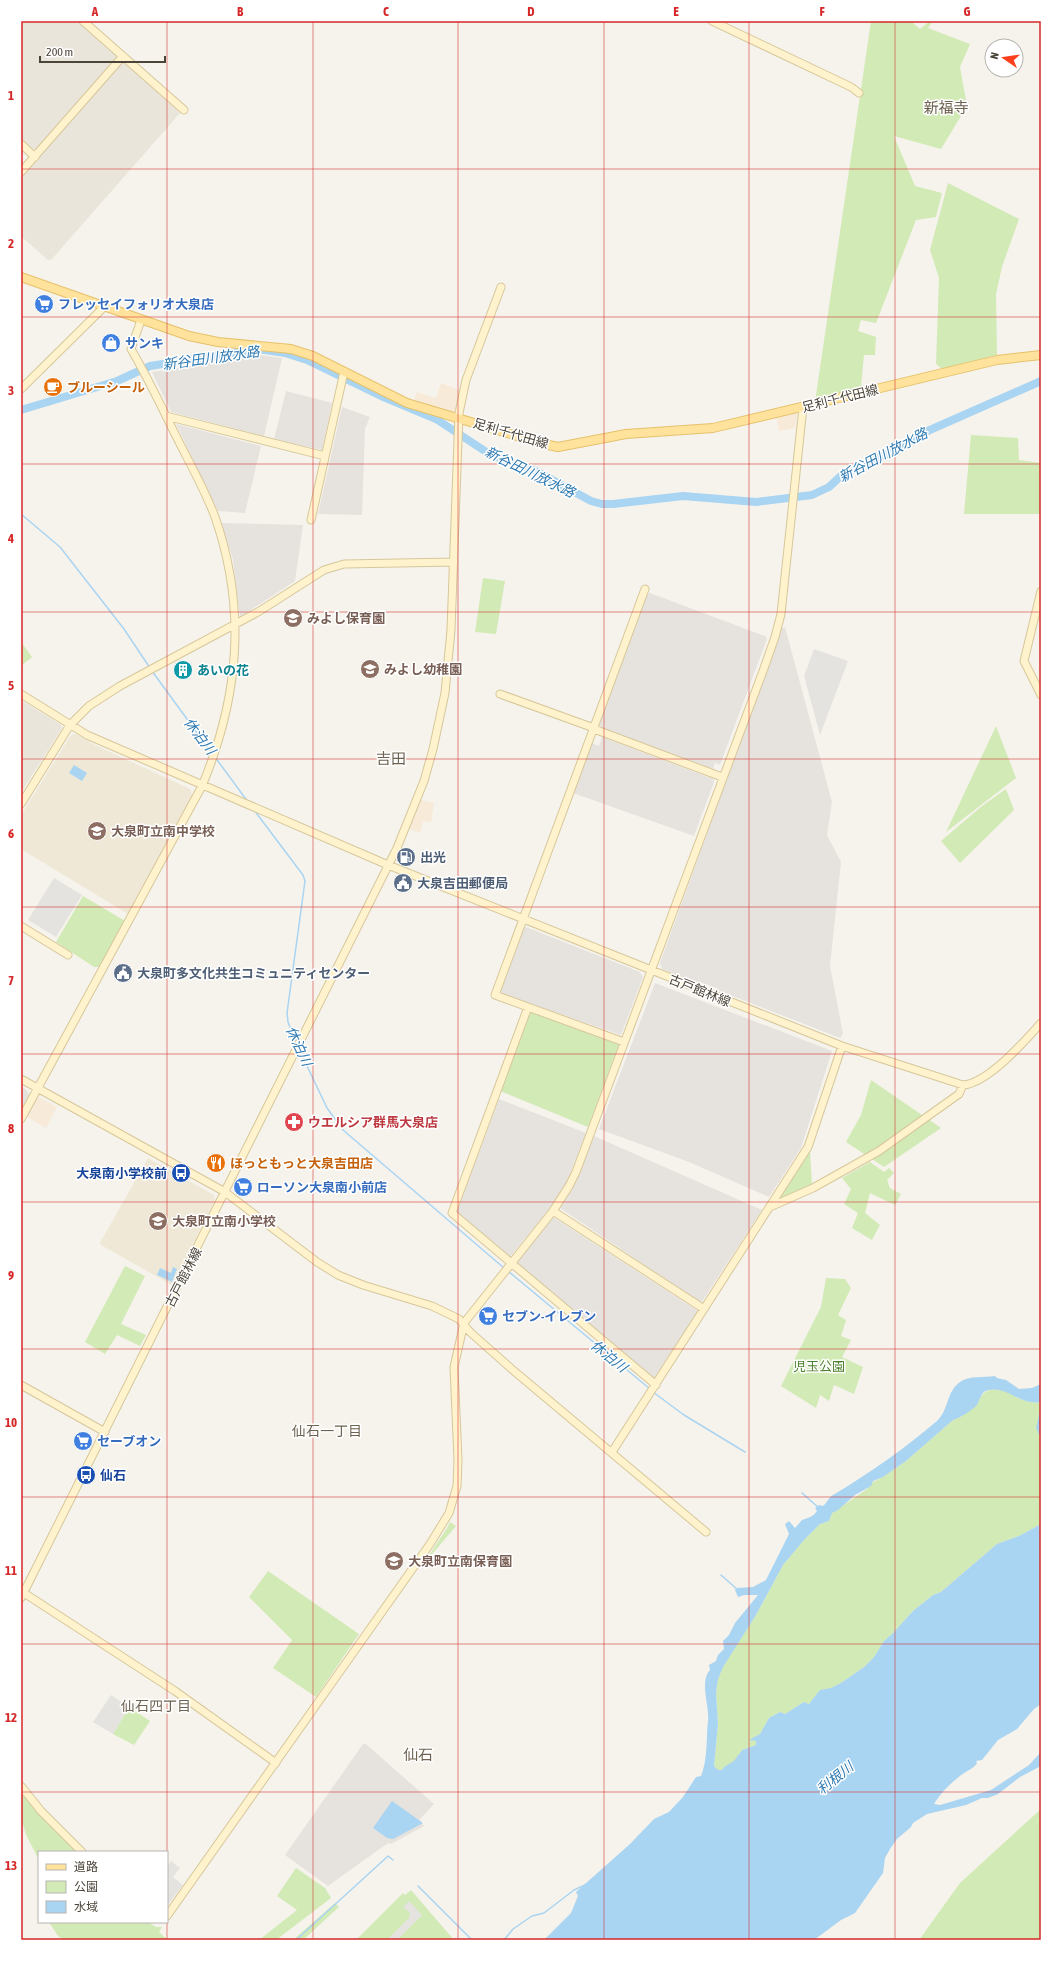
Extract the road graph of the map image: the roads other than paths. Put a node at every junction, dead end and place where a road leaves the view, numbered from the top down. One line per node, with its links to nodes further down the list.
1 (83, 21): 3 (street)
2 (712, 21): 4 (street)
3 (123, 56): 5 (street); 7 (street)
4 (859, 93)
5 (184, 110)
6 (21, 144): 7 (street)
7 (35, 157): 8 (street)
8 (21, 172)
9 (21, 277): 11 (main road, 足利千代田線)
10 (500, 287): 18 (street, 古戸館林線)
11 (104, 307): 12 (main road, 足利千代田線); 15 (street)
12 (141, 320): 14 (main road, 足利千代田線); 17 (street)
13 (1041, 355): 16 (main road, 足利千代田線)
14 (343, 376): 18 (main road, 足利千代田線); 19 (street)
15 (21, 389)
16 (803, 407): 18 (main road, 足利千代田線); 30 (street)
17 (166, 416): 19 (street); 24 (street)
18 (459, 418): 21 (street, 古戸館林線)
19 (326, 456): 20 (street)
20 (312, 520)
21 (454, 562): 24 (street); 33 (street, 古戸館林線)
22 (645, 588): 29 (street)
23 (1041, 591): 27 (street)
24 (236, 625): 28 (street); 31 (street)
25 (21, 694): 28 (street, 古戸館林線)
26 (500, 694): 29 (street)
27 (1041, 695)
28 (70, 725): 31 (street, 古戸館林線); 32 (street)
29 (594, 729): 30 (street); 34 (street)
30 (722, 777): 37 (street)
31 (202, 786): 33 (street, 古戸館林線); 44 (street)
32 (21, 804)
33 (388, 865): 34 (street, 古戸館林線); 46 (street, 古戸館林線)
34 (523, 920): 37 (street, 古戸館林線); 38 (street)
35 (21, 926): 36 (street)
36 (68, 955)
37 (651, 970): 40 (street); 41 (street, 古戸館林線)
38 (528, 1007): 40 (street); 49 (street)
39 (1041, 1022): 43 (street)
40 (624, 1042): 48 (street)
41 (842, 1046): 43 (street, 古戸館林線); 47 (street)
42 (21, 1079): 44 (street)
43 (963, 1085): 47 (street)
44 (37, 1088): 45 (street); 46 (street)
45 (21, 1119)
46 (225, 1192): 51 (street); 54 (street, 古戸館林線)
47 (770, 1207): 50 (street)
48 (553, 1211): 49 (street); 50 (street)
49 (510, 1264): 51 (street); 53 (street)
50 (704, 1309): 53 (street)
51 (464, 1323): 55 (street); 58 (street)
52 (21, 1385): 54 (street)
53 (655, 1386): 55 (street)
54 (105, 1432): 57 (street, 古戸館林線)
55 (612, 1452): 56 (street)
56 (706, 1532)
57 (22, 1596): 58 (street)
58 (276, 1763): 61 (street)
59 (21, 1786): 60 (street)
60 (81, 1851)
61 (168, 1915)

